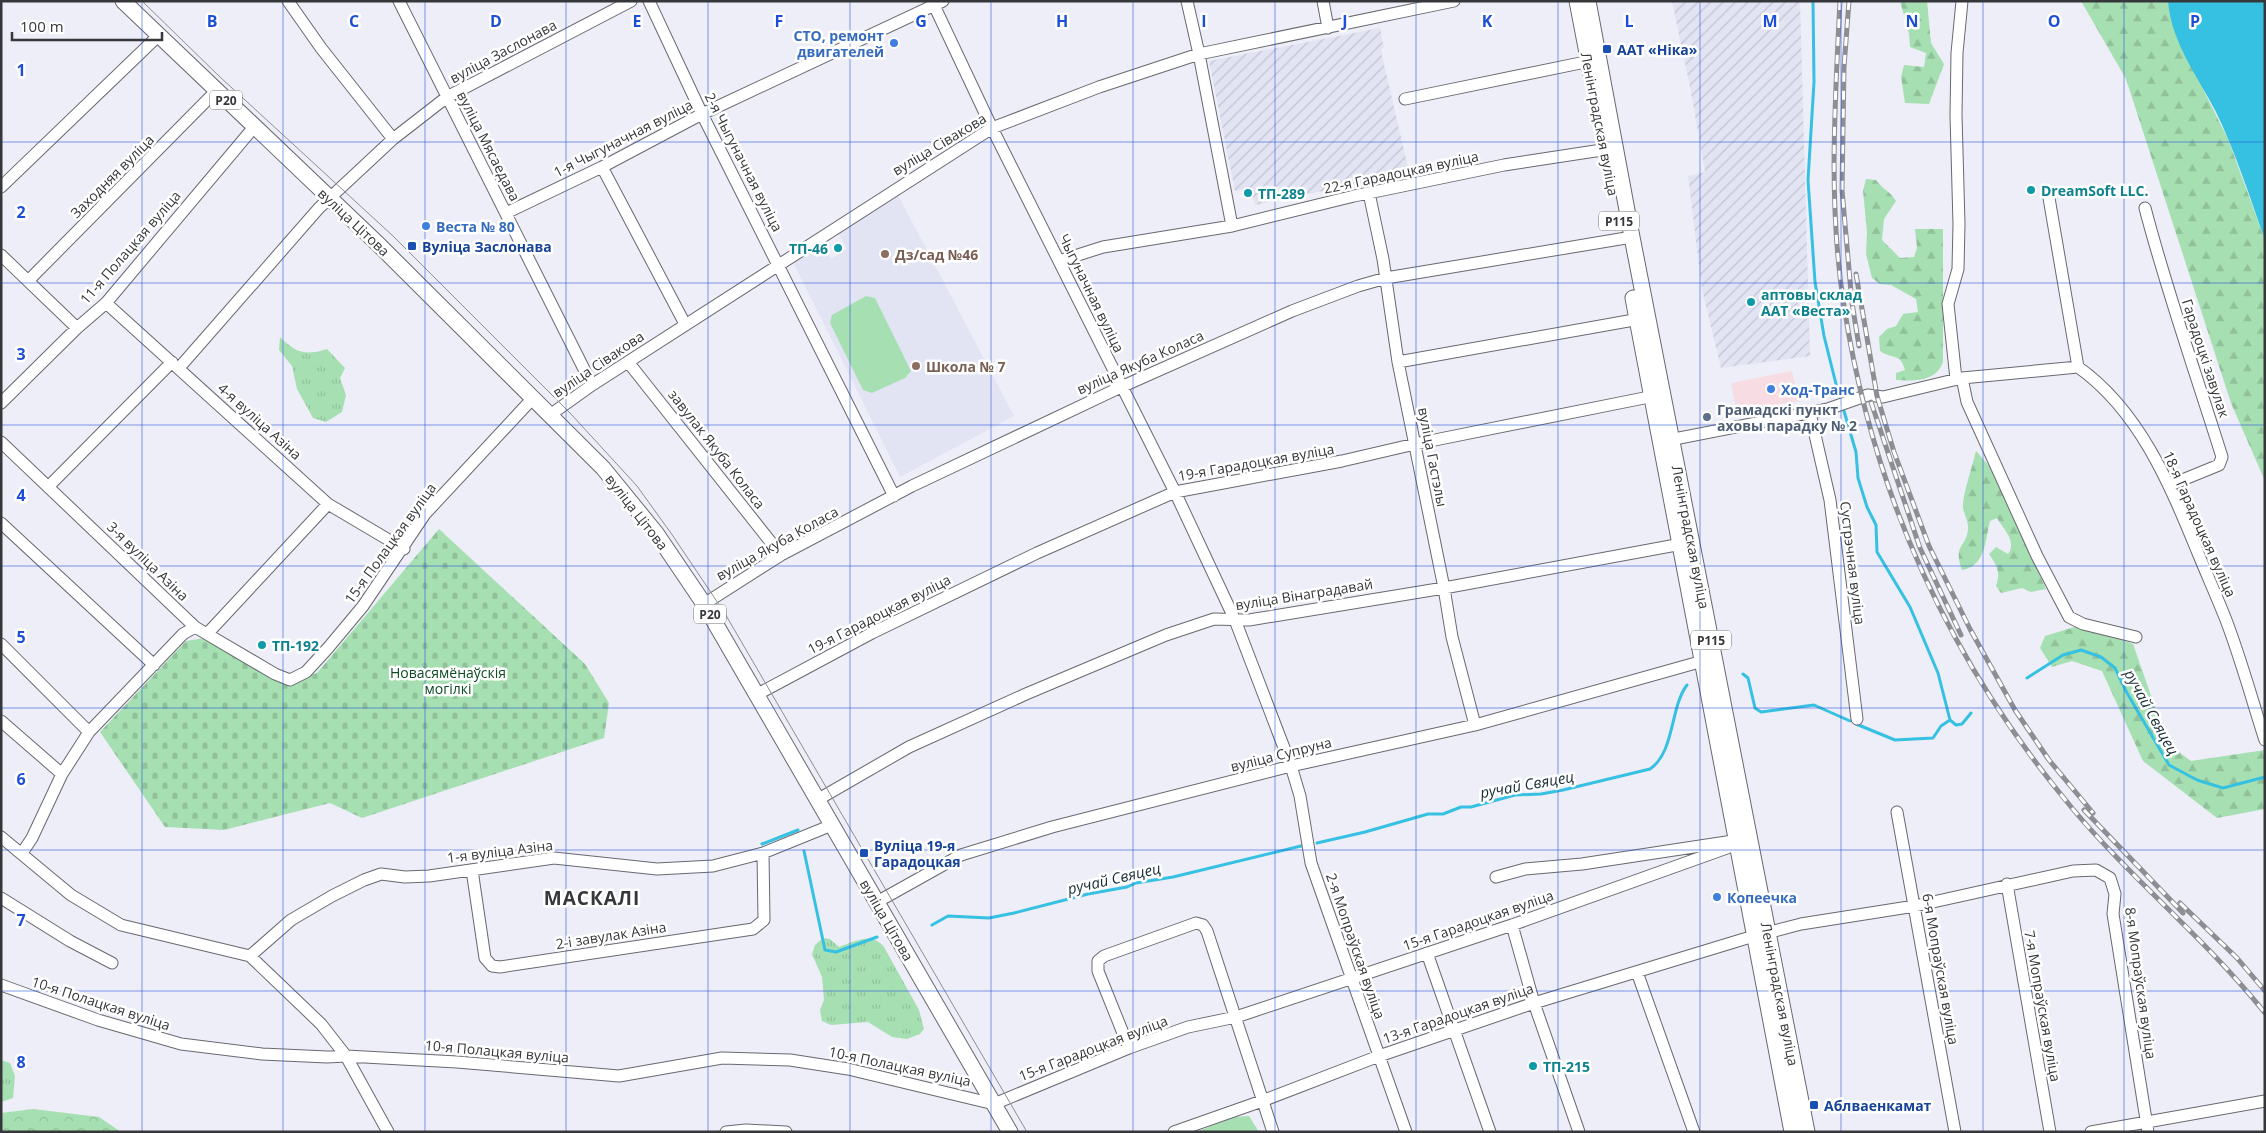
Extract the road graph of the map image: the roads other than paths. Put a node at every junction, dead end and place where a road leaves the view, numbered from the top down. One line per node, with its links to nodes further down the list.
1 (123, 1): 14 (main road, вуліца Цітова / Р20)
2 (288, 1): 23 (street)
3 (399, 1): 18 (street, вуліца Мясаедава)
4 (631, 1): 18 (street, вуліца Заслонава)
5 (649, 1): 20 (street, 2-я Чыгуначная вуліца)
6 (1187, 1): 15 (street)
7 (1323, 1): 13 (street)
8 (1454, 1): 13 (street, вуліца Сівакова)
9 (1577, 1): 16 (main road, Ленінградская вуліца / Р115)
10 (1588, 1): 16 (main road, Ленінградская вуліца / Р115)
11 (1962, 1): 47 (street)
12 (936, 2): 20 (street, 1-я Чыгуначная вуліца); 22 (street, Чыгуначная вуліца)
13 (1328, 28): 15 (street, вуліца Сівакова)
14 (158, 36): 17 (main road, вуліца Цітова / Р20); 26 (street)
15 (1199, 54): 22 (street, вуліца Сівакова); 32 (street)
16 (1594, 61): 19 (street); 24 (main road, Ленінградская вуліца / Р115)
17 (216, 91): 21 (main road, вуліца Цітова / Р20); 38 (street, Заходняя вуліца)
18 (447, 97): 23 (street, вуліца Заслонава); 31 (street, вуліца Мясаедава)
19 (1406, 99)
20 (702, 114): 25 (street, 1-я Чыгуначная вуліца); 36 (street, 2-я Чыгуначная вуліца)
21 (254, 127): 28 (main road, вуліца Цітова / Р20); 39 (street, 11-я Полацкая вуліца)
22 (992, 128): 35 (street, Чыгуначная вуліца); 36 (street, вуліца Сівакова)
23 (393, 139): 28 (street, вуліца Заслонава)
24 (1610, 149): 27 (street, 22-я Гарадоцкая вуліца); 33 (main road, Ленінградская вуліца / Р115)
25 (602, 167): 31 (street, 1-я Чыгуначная вуліца); 41 (street)
26 (1, 188)
27 (1369, 194): 32 (street, 22-я Гарадоцкая вуліца); 37 (street, вуліца Гастэлы)
28 (329, 198): 45 (street, вуліца Заслонава); 51 (main road, вуліца Цітова / Р20)
29 (2049, 198): 46 (street)
30 (2145, 208): 58 (street, Гарадоцкі завулак)
31 (506, 213): 48 (street, вуліца Мясаедава)
32 (1232, 226): 35 (street, 22-я Гарадоцкая вуліца)
33 (1627, 238): 37 (street, вуліца Якуба Коласа); 40 (main road, Ленінградская вуліца / Р115)
34 (1, 255): 38 (street)
35 (1059, 261): 49 (street, Чыгуначная вуліца)
36 (779, 264): 41 (street, вуліца Сівакова); 61 (street, 2-я Чыгуначная вуліца)
37 (1386, 278): 44 (street, вуліца Гастэлы); 49 (street, вуліца Якуба Коласа)
38 (28, 281): 42 (street)
39 (106, 303): 42 (street, 11-я Полацкая вуліца); 45 (street, 4-я вуліца Азіна)
40 (1643, 319): 44 (street); 50 (main road, Ленінградская вуліца / Р115)
41 (685, 324): 43 (street, вуліца Сівакова)
42 (77, 328): 52 (street, 11-я Полацкая вуліца)
43 (628, 362): 48 (street, вуліца Сівакова); 66 (street, завулак Якуба Коласа)
44 (1398, 362): 57 (street, вуліца Гастэлы)
45 (175, 365): 59 (street, вуліца Заслонава); 62 (street, 4-я вуліца Азіна)
46 (2078, 366): 47 (street); 58 (street, 18-я Гарадоцкая вуліца)
47 (1959, 378): 53 (street); 72 (street)
48 (592, 384): 54 (street, вуліца Сівакова)
49 (1121, 387): 60 (street, Чыгуначная вуліца); 61 (street, вуліца Якуба Коласа)
50 (1658, 396): 55 (main road, Ленінградская вуліца / Р115); 57 (street, 19-я Гарадоцкая вуліца)
51 (534, 398): 54 (main road, вуліца Цітова / Р20); 65 (street, 15-я Полацкая вуліца)
52 (1, 403)
53 (1810, 413): 55 (street); 78 (street, Сустрэчная вуліца)
54 (550, 415): 68 (main road, вуліца Цітова / Р20)
55 (1667, 440): 64 (main road, Ленінградская вуліца / Р115)
56 (1, 442): 59 (street, 3-я вуліца Азіна)
57 (1415, 444): 60 (street, 19-я Гарадоцкая вуліца); 67 (street, вуліца Гастэлы)
58 (2170, 485): 82 (street, 18-я Гарадоцкая вуліца)
59 (49, 486): 70 (street, 3-я вуліца Азіна)
60 (1175, 492): 69 (street, Чыгуначная вуліца); 77 (street, 19-я Гарадоцкая вуліца)
61 (894, 496): 66 (street, вуліца Якуба Коласа)
62 (328, 504): 65 (street, 4-я вуліца Азіна); 71 (street)
63 (1, 523): 75 (street)
64 (1686, 543): 67 (street, вуліца Вінаградавай); 74 (main road, Ленінградская вуліца / Р115)
65 (404, 549): 76 (street, 15-я Полацкая вуліца)
66 (782, 555): 68 (street, вуліца Якуба Коласа)
67 (1444, 588): 69 (street, вуліца Вінаградавай); 80 (street, вуліца Гастэлы)
68 (704, 604): 77 (main road, вуліца Цітова / Р20)
69 (1235, 620): 83 (street, Чыгуначная вуліца); 85 (street, вуліца Вінаградавай)
70 (195, 627): 71 (street, 3-я вуліца Азіна); 75 (street)
71 (208, 634): 76 (street, 3-я вуліца Азіна)
72 (2136, 637)
73 (1, 644): 81 (street)
74 (1708, 659): 80 (street, вуліца Супруна); 89 (main road, Ленінградская вуліца / Р115)
75 (154, 665): 81 (street)
76 (290, 680)
77 (756, 695): 85 (main road, вуліца Цітова / Р20)
78 (1857, 719)
79 (1, 721): 84 (street)
80 (1475, 725): 83 (street, вуліца Супруна)
81 (89, 732): 84 (street)
82 (2265, 740)
83 (1291, 766): 96 (street, вуліца Супруна); 104 (street, 2-я Мопраўская вуліца)
84 (62, 774): 90 (street)
85 (817, 800): 87 (main road, вуліца Цітова / Р20)
86 (1897, 812): 97 (street, 6-я Мопраўская вуліца)
87 (832, 825): 91 (street, 1-я вуліца Азіна); 96 (main road, вуліца Цітова / Р20)
88 (1, 836): 90 (street)
89 (1744, 840): 93 (street, 15-я Гарадоцкая вуліца); 98 (street, 15-я Гарадоцкая вуліца); 99 (main road, Ленінградская вуліца / Р115)
90 (22, 853): 101 (street)
91 (764, 854): 92 (street, 1-я вуліца Азіна); 92 (street, 2-і завулак Азіна)
92 (472, 870): 101 (street, 1-я вуліца Азіна)
93 (1496, 877)
94 (2007, 884): 97 (street, 8-я Мопраўская вуліца); 115 (street, 8-я Мопраўская вуліца); 129 (street, 7-я Мопраўская вуліца)
95 (1, 898): 102 (street)
96 (876, 902): 114 (main road, вуліца Цітова / Р20)
97 (1915, 906): 99 (street, 13-я Гарадоцкая вуліца); 128 (street, 6-я Мопраўская вуліца)
98 (1512, 925): 100 (street, 15-я Гарадоцкая вуліца); 106 (street)
99 (1762, 934): 103 (street, 13-я Гарадоцкая вуліца); 126 (main road, Ленінградская вуліца / Р115); 127 (main road, Ленінградская вуліца / Р115)
100 (1427, 953): 104 (street, 15-я Гарадоцкая вуліца); 108 (street)
101 (250, 956): 110 (street)
102 (112, 964)
103 (1638, 972): 106 (street, 13-я Гарадоцкая вуліца); 125 (street)
104 (1351, 978): 107 (street, 15-я Гарадоцкая вуліца); 111 (street, 2-я Мопраўская вуліца)
105 (1, 985): 110 (street, 10-я Полацкая вуліца)
106 (1534, 1003): 108 (street, 13-я Гарадоцкая вуліца); 124 (street)
107 (1236, 1017): 109 (street, 15-я Гарадоцкая вуліца); 109 (street); 113 (street)
108 (1454, 1032): 111 (street, 13-я Гарадоцкая вуліца); 123 (street)
109 (1129, 1048): 114 (street, 15-я Гарадоцкая вуліца)
110 (346, 1056): 114 (street, 10-я Полацкая вуліца); 116 (street)
111 (1379, 1056): 113 (street, 13-я Гарадоцкая вуліца); 122 (street, 2-я Мопраўская вуліца)
112 (2265, 1100): 115 (street)
113 (1262, 1101): 120 (street, 13-я Гарадоцкая вуліца); 121 (street)
114 (994, 1104): 119 (main road, вуліца Цітова / Р20)
115 (2147, 1127): 130 (street)
116 (388, 1132)
117 (726, 1132): 118 (street)
118 (786, 1132)
119 (1010, 1132)
120 (1174, 1132)
121 (1272, 1132)
122 (1406, 1132)
123 (1490, 1132)
124 (1578, 1132)
125 (1694, 1132)
126 (1792, 1132)
127 (1807, 1132)
128 (1954, 1132)
129 (2050, 1132)
130 (2091, 1132)

